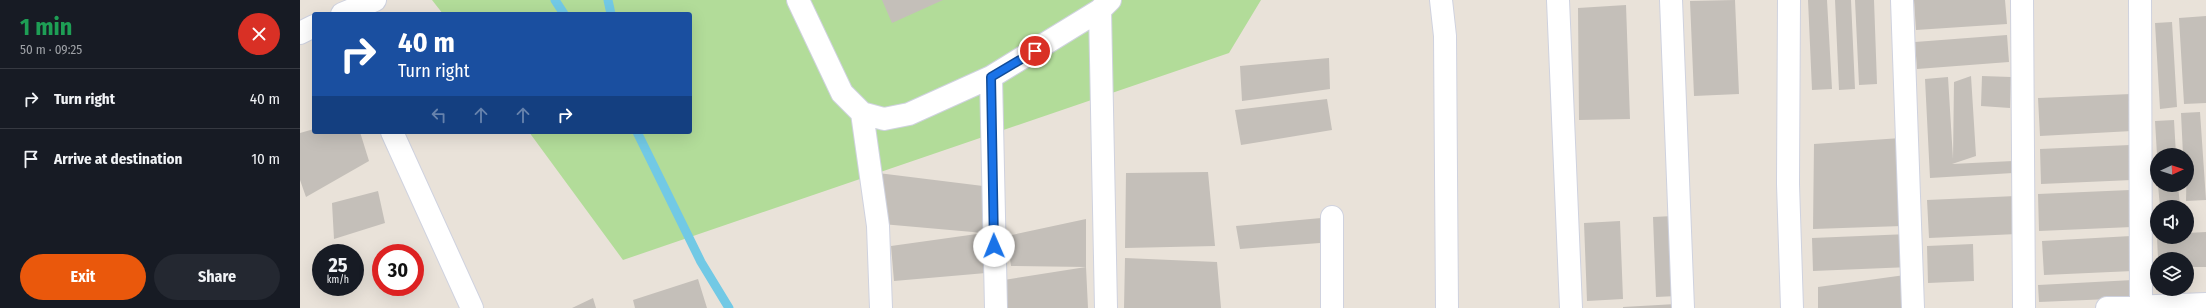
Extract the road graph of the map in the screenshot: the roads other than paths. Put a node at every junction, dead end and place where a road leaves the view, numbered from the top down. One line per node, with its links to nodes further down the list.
1 (375, 0): 11 (street)
2 (798, 0): 15 (street)
3 (1441, 0): 25 (street)
4 (1558, 0): 26 (street)
5 (1671, 0): 27 (street)
6 (1790, 0): 28 (street)
7 (1902, 0): 29 (street)
8 (2022, 0): 30 (street)
9 (2140, 0): 19 (street)
10 (1105, 5): 14 (street); 23 (street)
11 (350, 7)
12 (312, 27): 13 (street)
13 (300, 33)
14 (991, 77): 15 (street); 22 (street)
15 (862, 113): 21 (street)
16 (393, 134): 20 (street)
17 (1332, 217): 24 (street)
18 (2206, 304): 19 (street)
19 (2141, 306): 31 (street)
20 (472, 308)
21 (881, 308)
22 (996, 308)
23 (1106, 308)
24 (1332, 308)
25 (1447, 308)
26 (1571, 308)
27 (1683, 308)
28 (1792, 308)
29 (1913, 308)
30 (2024, 308)
31 (2107, 308)

